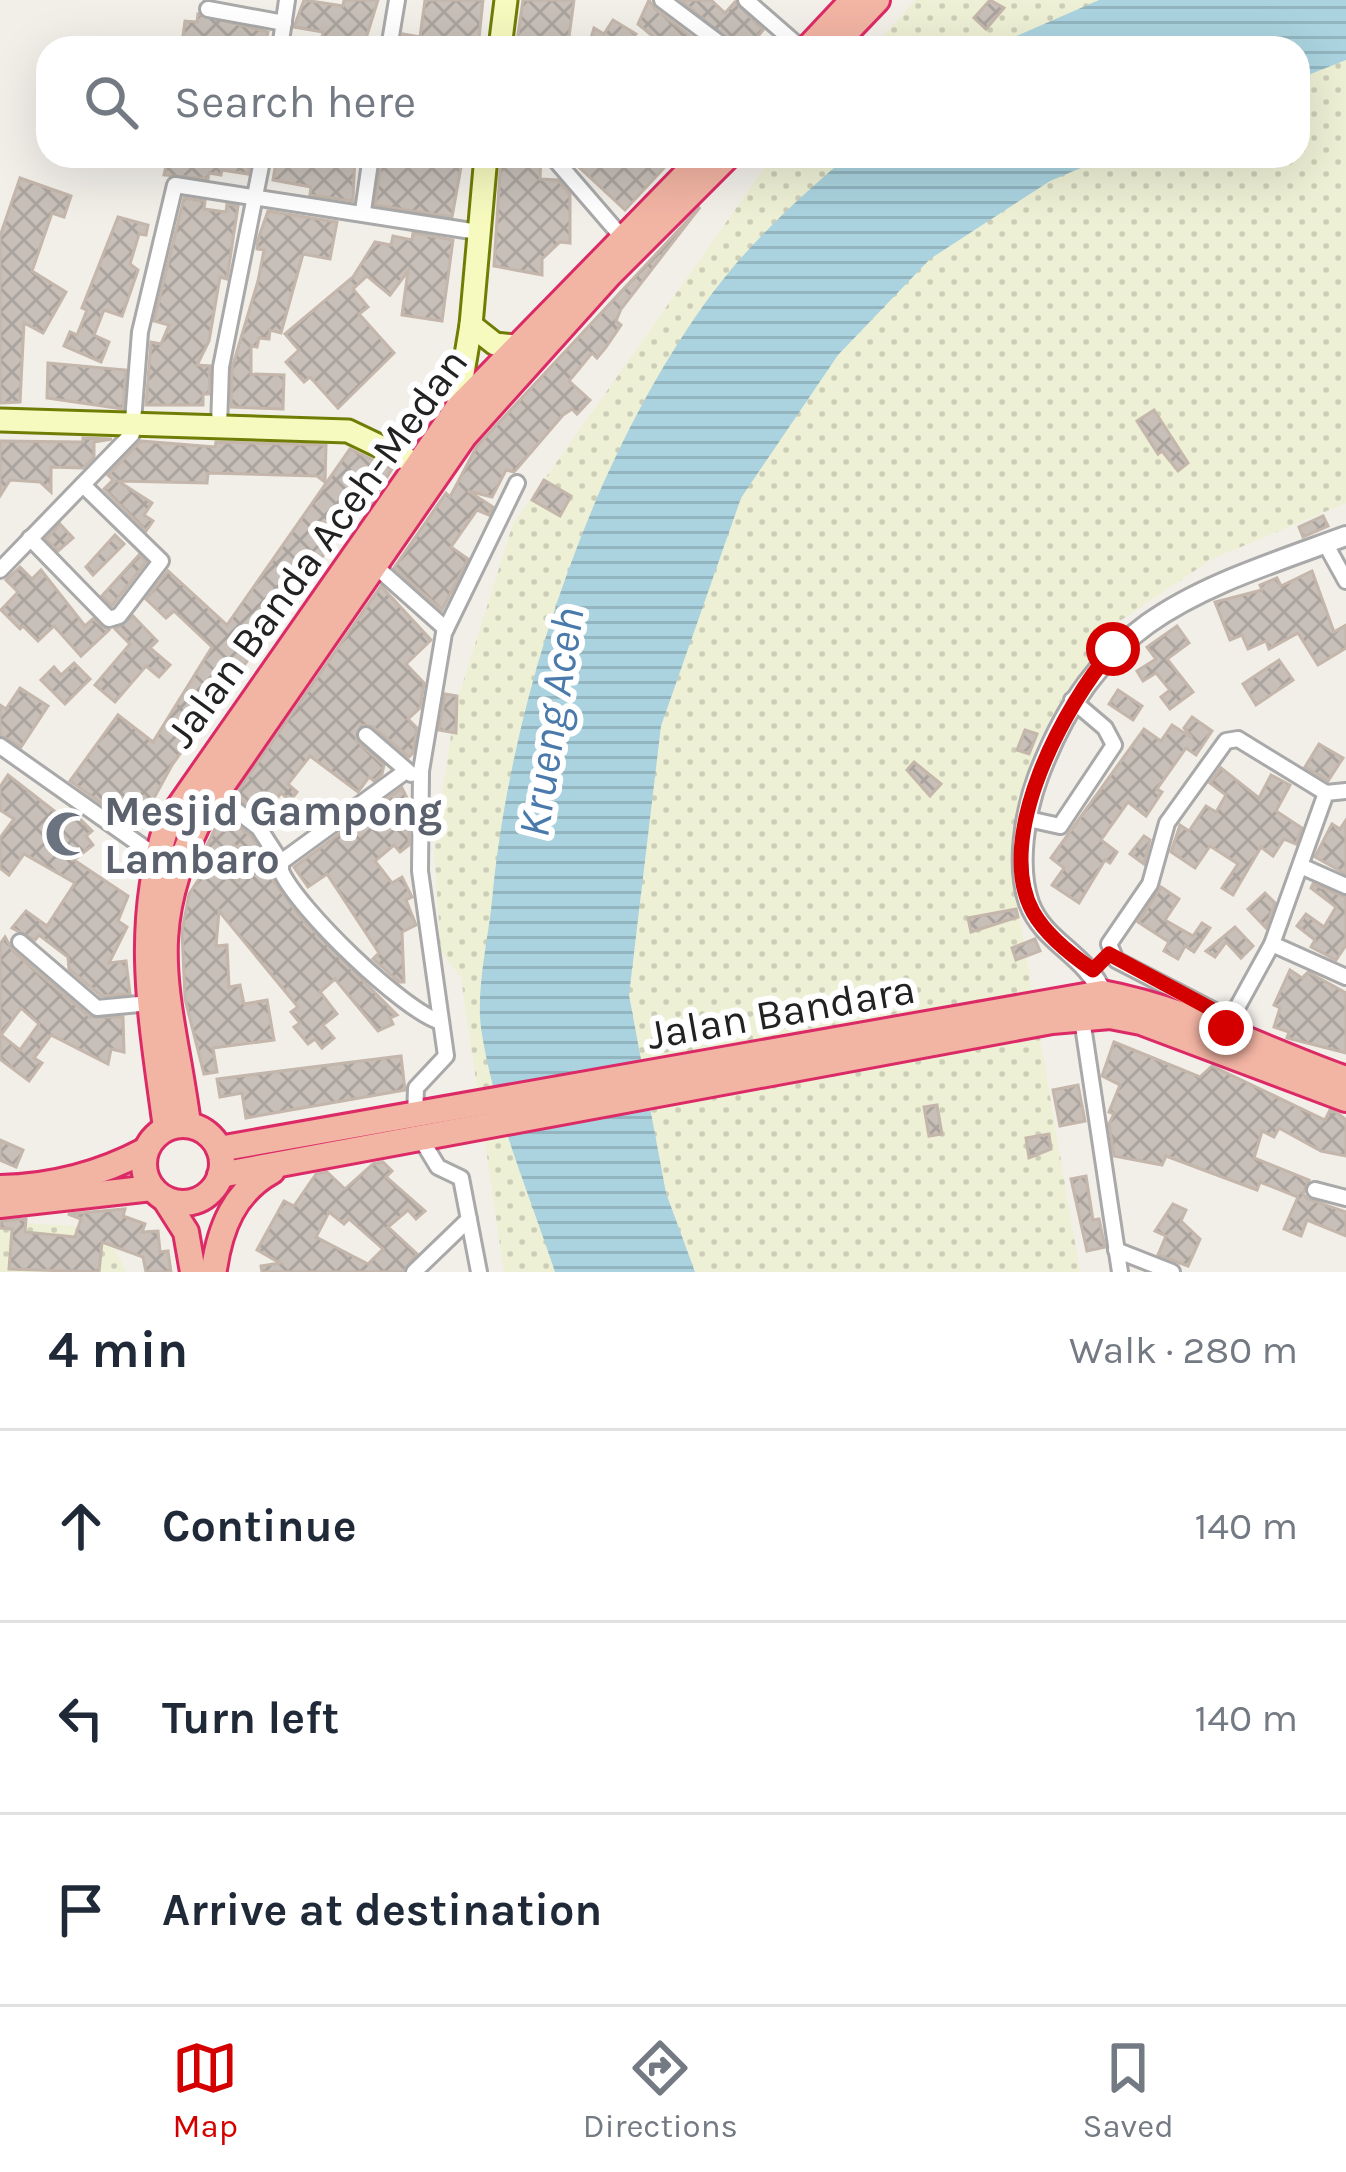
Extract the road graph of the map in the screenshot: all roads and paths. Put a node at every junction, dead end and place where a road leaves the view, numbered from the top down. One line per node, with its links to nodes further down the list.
1 (287, 0): 9 (street)
2 (397, 0): 11 (street)
3 (506, 0): 12 (main road)
4 (662, 0): 13 (street)
5 (746, 0): 14 (street)
6 (853, 0): 15 (highway)
7 (877, 0): 16 (highway)
8 (208, 9): 9 (street)
9 (284, 23): 10 (street)
10 (282, 36)
11 (391, 36)
12 (502, 36)
13 (710, 36)
14 (790, 36)
15 (816, 36)
16 (842, 36)
17 (261, 168): 23 (street)
18 (369, 168): 24 (street)
19 (485, 168): 25 (main road)
20 (562, 168): 26 (street)
21 (697, 168): 26 (highway, Jalan Banda Aceh-Medan)
22 (699, 168): 39 (highway, Jalan Banda Aceh-Medan)
23 (257, 194): 24 (street); 31 (street); 32 (street)
24 (363, 212): 25 (street)
25 (478, 232): 27 (main road)
26 (621, 236): 28 (highway, Jalan Banda Aceh-Medan)
27 (471, 326): 28 (main road); 29 (main road)
28 (515, 346): 29 (highway, Jalan Banda Aceh-Medan)
29 (457, 409): 33 (highway, Jalan Banda Aceh-Medan)
30 (0, 420): 31 (main road)
31 (134, 424): 32 (main road); 35 (street)
32 (219, 427): 33 (main road)
33 (417, 464): 51 (highway, Jalan Banda Aceh-Medan)
34 (517, 483): 42 (street)
35 (83, 485): 37 (street); 37 (street)
36 (1346, 536): 38 (street)
37 (30, 538): 40 (street)
38 (1325, 543): 41 (street); 43 (street)
39 (374, 565): 42 (street); 49 (highway, Jalan Banda Aceh-Medan)
40 (0, 570)
41 (1346, 580)
42 (446, 628): 46 (street)
43 (1072, 700): 50 (street); 50 (street)
44 (366, 735): 46 (street)
45 (3, 754): 51 (street)
46 (413, 771): 52 (street); 63 (street)
47 (1346, 791): 48 (street)
48 (1326, 793): 53 (street); 57 (street)
49 (215, 794): 52 (street); 68 (highway, Jalan Banda Aceh-Medan)
50 (1028, 819): 59 (street)
51 (156, 856): 60 (highway, Jalan Banda Aceh-Medan)
52 (281, 862): 63 (street)
53 (1303, 866): 54 (street); 56 (street)
54 (1346, 886)
55 (20, 942): 60 (street)
56 (1272, 944): 58 (street); 64 (street)
57 (1109, 954): 59 (street); 64 (street)
58 (1346, 976)
59 (1097, 981): 61 (highway, Jalan Bandara); 64 (highway, Jalan Bandara)
60 (150, 1003): 68 (highway, Jalan Banda Aceh-Medan)
61 (1054, 1010): 62 (highway, Jalan Bandara); 69 (highway, Jalan Bandara)
62 (1082, 1019): 65 (highway, Jalan Bandara); 79 (street)
63 (441, 1022): 69 (street)
64 (1227, 1023): 65 (highway, Jalan Bandara)
65 (1291, 1070): 66 (highway, Jalan Bandara); 67 (highway, Jalan Bandara)
66 (1346, 1078)
67 (1346, 1099)
68 (177, 1126): 70 (highway); 72 (highway)
69 (418, 1128): 71 (highway, Jalan Bandara); 72 (highway, Jalan Bandara); 78 (street)
70 (146, 1150): 73 (highway); 75 (highway)
71 (290, 1161): 72 (highway, Jalan Bandara); 80 (highway)
72 (218, 1171): 75 (highway); 80 (highway)
73 (0, 1188)
74 (1315, 1190): 76 (street)
75 (158, 1193): 77 (highway); 80 (highway)
76 (1346, 1198)
77 (0, 1205)
78 (469, 1219): 81 (street); 82 (street)
79 (1116, 1250): 83 (street); 84 (street)
80 (207, 1271)
81 (414, 1272)
82 (479, 1272)
83 (1120, 1272)
84 (1172, 1272)

